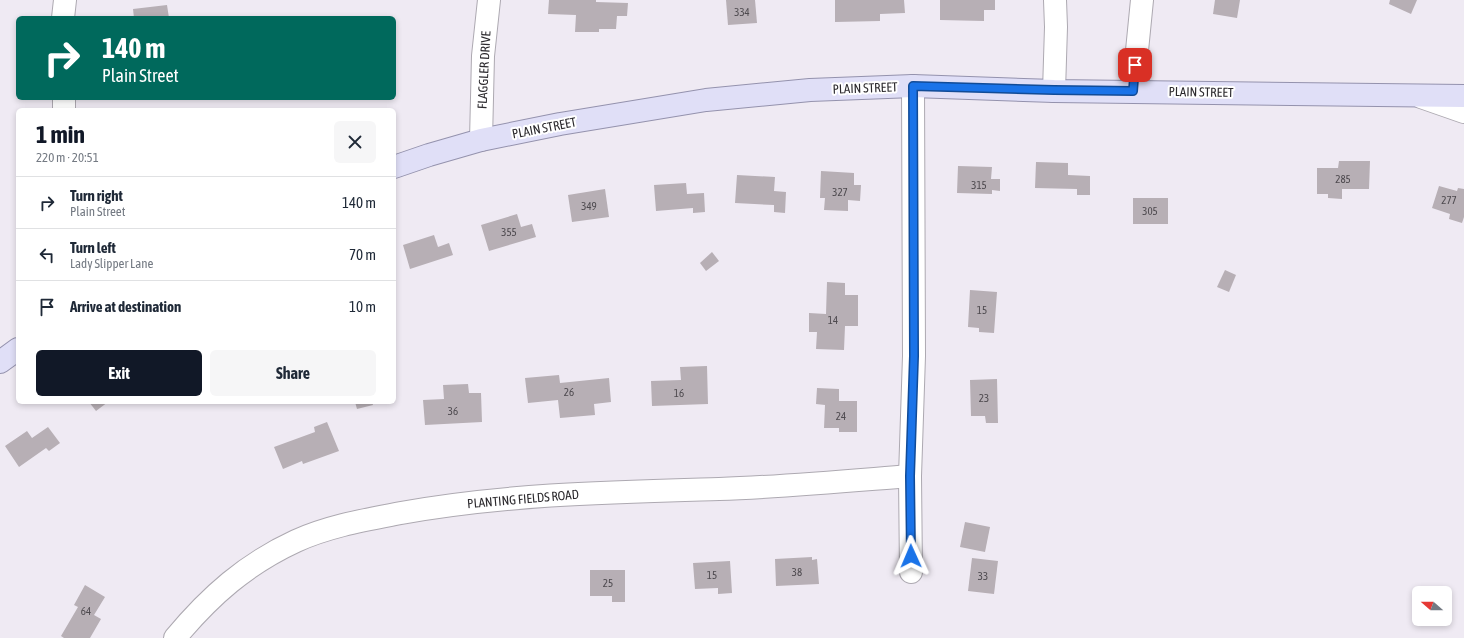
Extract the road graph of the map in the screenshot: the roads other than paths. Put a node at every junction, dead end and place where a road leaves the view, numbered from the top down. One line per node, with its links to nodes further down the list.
1 (65, 0): 5 (street)
2 (489, 0): 12 (street, FLAGGLER DRIVE)
3 (1055, 0): 7 (street)
4 (1142, 0): 8 (street)
5 (64, 16)
6 (913, 86): 7 (main road, PLAIN STREET); 12 (main road, PLAIN STREET); 16 (street)
7 (1054, 90): 8 (main road, PLAIN STREET)
8 (1133, 91): 9 (main road, PLAIN STREET)
9 (1420, 96): 10 (main road, PLAIN STREET); 11 (street)
10 (1464, 96)
11 (1464, 112)
12 (481, 140): 13 (main road, PLAIN STREET)
13 (396, 166)
14 (16, 350): 15 (main road)
15 (0, 362)
16 (910, 476): 17 (street); 18 (street, PLANTING FIELDS ROAD)
17 (911, 572)
18 (175, 638)

